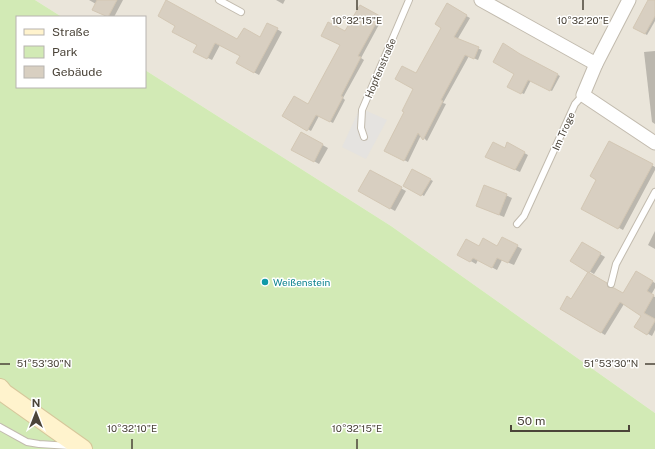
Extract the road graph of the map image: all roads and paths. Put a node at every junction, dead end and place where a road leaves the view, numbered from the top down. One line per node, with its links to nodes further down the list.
1 (219, 0): 5 (lane)
2 (409, 0): 8 (lane, Hopfenstraße)
3 (482, 0): 6 (street)
4 (629, 0): 6 (street)
5 (241, 12)
6 (596, 64): 7 (street)
7 (584, 95): 9 (street); 11 (lane, Im Troge)
8 (364, 137)
9 (655, 143)
10 (655, 192): 12 (lane)
11 (517, 224)
12 (611, 284)
13 (0, 388): 15 (main road)
14 (0, 427): 15 (lane)
15 (81, 448)

